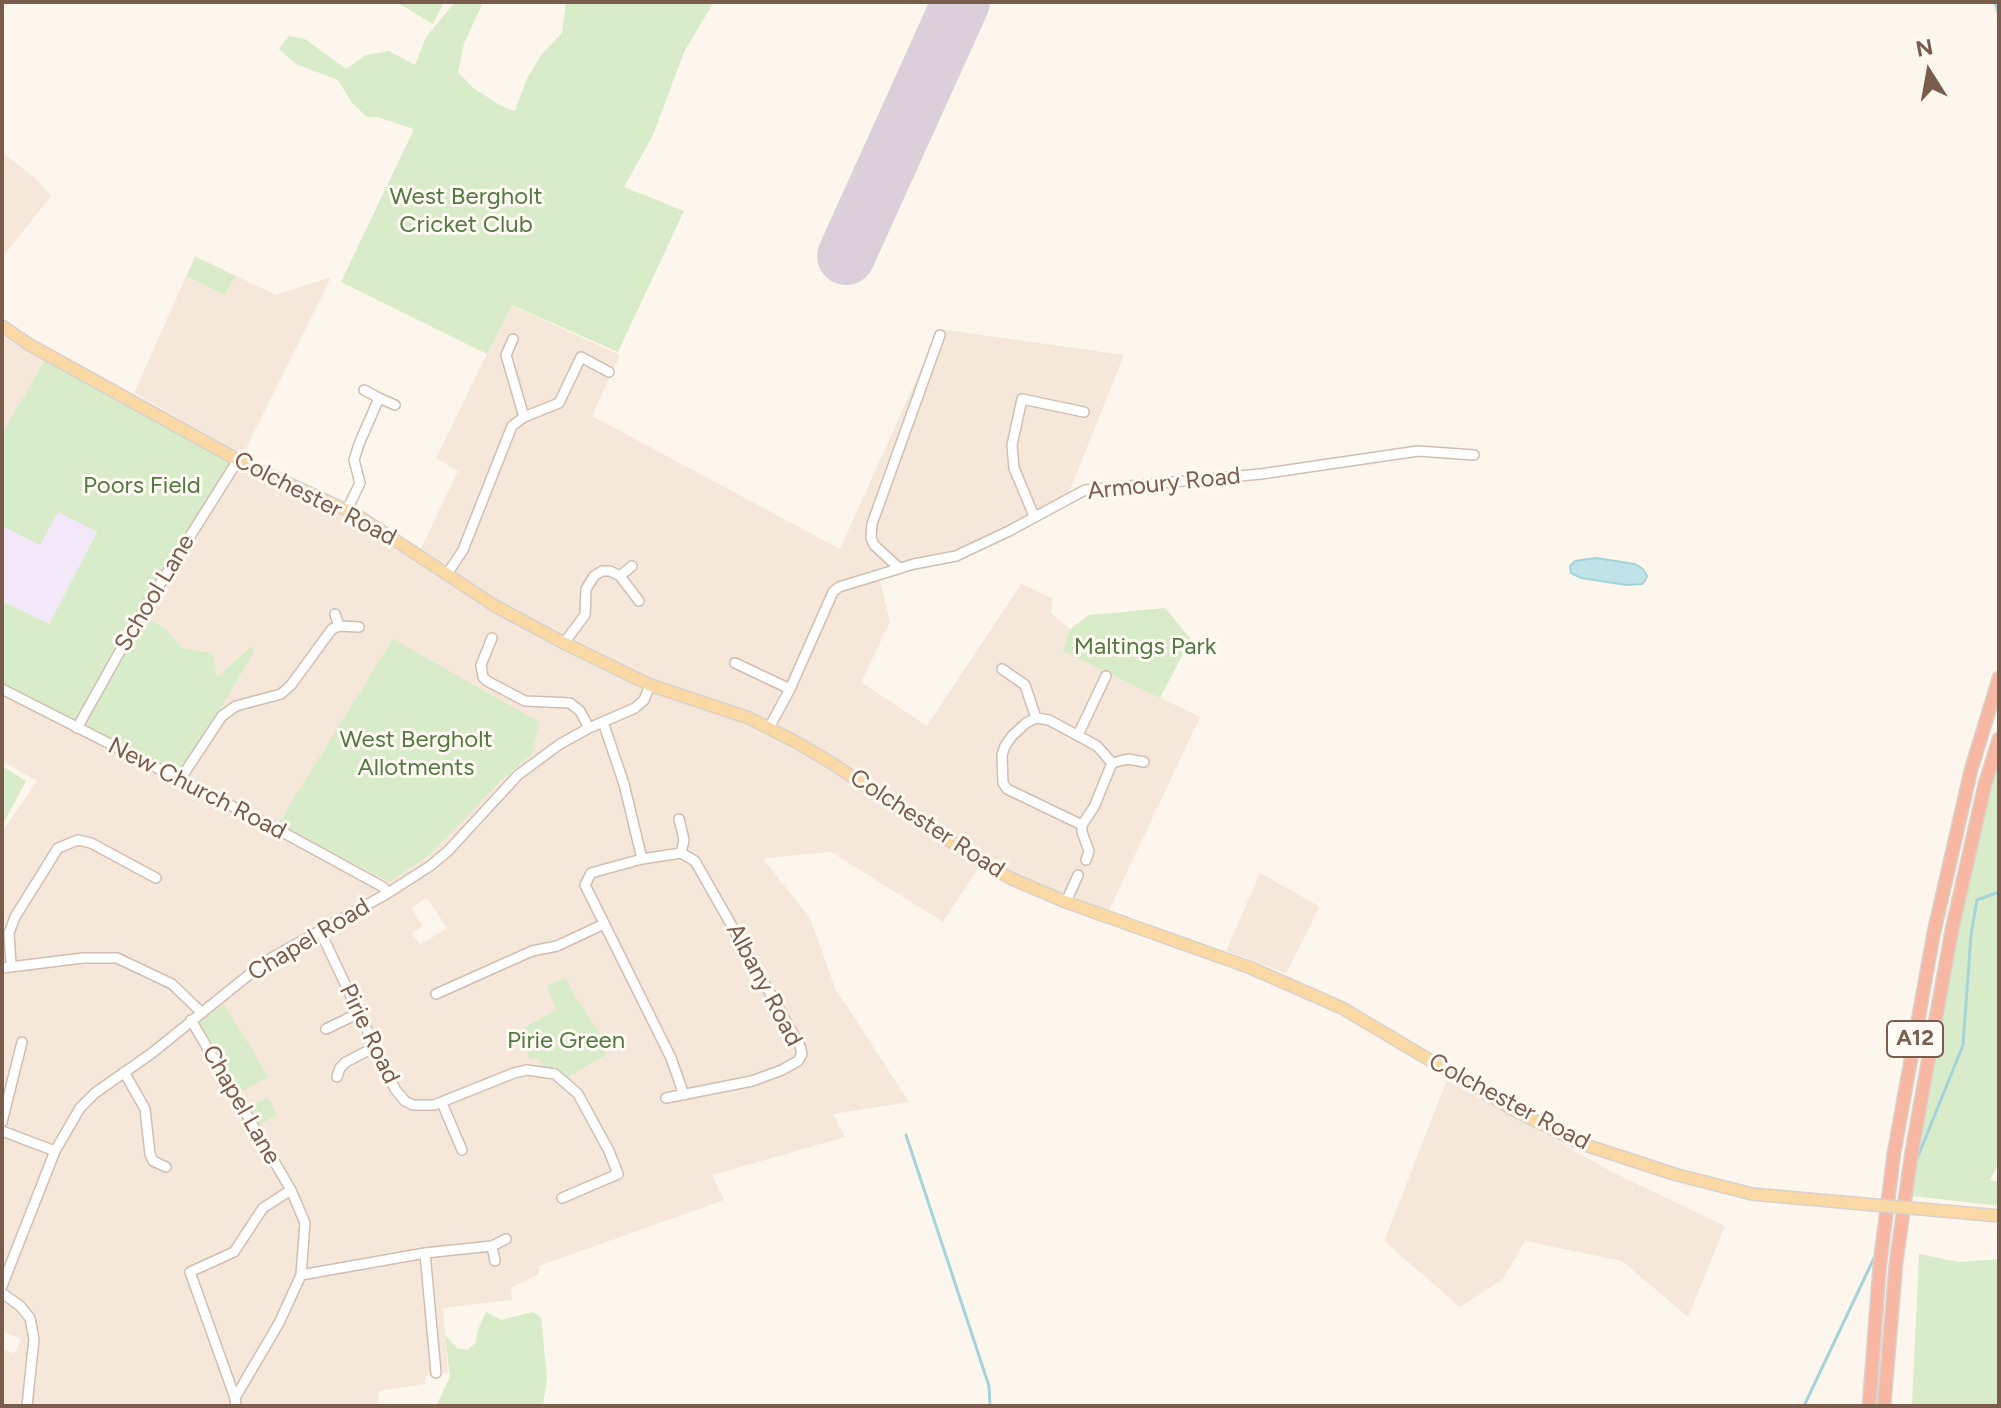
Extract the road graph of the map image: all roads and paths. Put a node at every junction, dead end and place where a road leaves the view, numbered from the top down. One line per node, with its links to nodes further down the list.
1 (2, 326): 11 (main road, Colchester Road)
2 (940, 335): 15 (street)
3 (513, 339): 9 (street)
4 (609, 372): 9 (street)
5 (364, 390): 6 (street)
6 (379, 398): 7 (street); 12 (street)
7 (395, 405)
8 (1084, 412): 13 (street)
9 (524, 417): 16 (street)
10 (1474, 455): 13 (street, Armoury Road)
11 (238, 460): 12 (main road, Colchester Road); 33 (street, School Lane)
12 (347, 510): 16 (main road, Colchester Road)
13 (1034, 516): 15 (street, Armoury Road)
14 (632, 566): 17 (street)
15 (899, 568): 30 (street, Armoury Road)
16 (447, 574): 23 (main road, Colchester Road)
17 (620, 576): 18 (street); 23 (street)
18 (639, 601)
19 (335, 614): 20 (street)
20 (339, 626): 21 (street); 40 (street)
21 (359, 627)
22 (492, 638): 34 (street)
23 (564, 643): 28 (main road, Colchester Road)
24 (735, 663): 30 (street)
25 (1002, 669): 31 (street)
26 (1106, 676): 36 (street)
27 (1999, 678): 83 (highway, A12)
28 (650, 685): 32 (street, Chapel Road); 35 (main road, Colchester Road)
29 (2, 689): 33 (street, New Church Road)
30 (790, 689): 35 (street, Armoury Road)
31 (1036, 718): 36 (street); 42 (street)
32 (603, 722): 34 (street, Chapel Road); 44 (street)
33 (77, 728): 40 (street, New Church Road)
34 (589, 728): 48 (street, Chapel Road)
35 (769, 728): 49 (main road, Colchester Road)
36 (1078, 735): 39 (street)
37 (1999, 739): 84 (highway, A12)
38 (1144, 762): 39 (street)
39 (1112, 763): 42 (street)
40 (179, 781): 48 (street, New Church Road)
41 (679, 819): 43 (street)
42 (1082, 825): 45 (street)
43 (681, 853): 44 (street); 62 (street, Albany Road)
44 (642, 859): 50 (street)
45 (1086, 860)
46 (1078, 875): 49 (street)
47 (156, 878): 52 (street)
48 (388, 893): 51 (street, Chapel Road)
49 (1066, 902): 72 (main road, Colchester Road, bridge)
50 (604, 924): 53 (street); 62 (street)
51 (320, 931): 54 (street, Chapel Road); 55 (street, Pirie Road)
52 (6, 966): 54 (street)
53 (436, 994)
54 (201, 1012): 56 (street, Chapel Road)
55 (359, 1013): 57 (street); 59 (street, Pirie Road)
56 (191, 1020): 60 (street, Chapel Road); 70 (street, Chapel Lane)
57 (326, 1029)
58 (22, 1042): 65 (street)
59 (375, 1047): 61 (street); 64 (street, Pirie Road)
60 (124, 1072): 68 (street, Chapel Road); 69 (street)
61 (337, 1077)
62 (684, 1095): 63 (street, Albany Road)
63 (666, 1098)
64 (442, 1103): 67 (street); 71 (street, Pirie Road)
65 (2, 1122)
66 (2, 1131): 68 (street)
67 (462, 1150)
68 (55, 1151): 78 (street, Chapel Road)
69 (166, 1167)
70 (291, 1190): 77 (street, Chapel Lane); 81 (street, Chapel Lane)
71 (562, 1198)
72 (1999, 1216)
73 (506, 1239): 74 (street)
74 (492, 1246): 75 (street); 76 (street)
75 (425, 1253): 77 (street); 80 (street)
76 (495, 1261)
77 (301, 1275): 81 (street, Chapel Lane)
78 (2, 1286)
79 (2, 1293): 82 (street)
80 (436, 1373)
81 (236, 1402)
82 (27, 1406)
83 (1869, 1406)
84 (1884, 1406)

